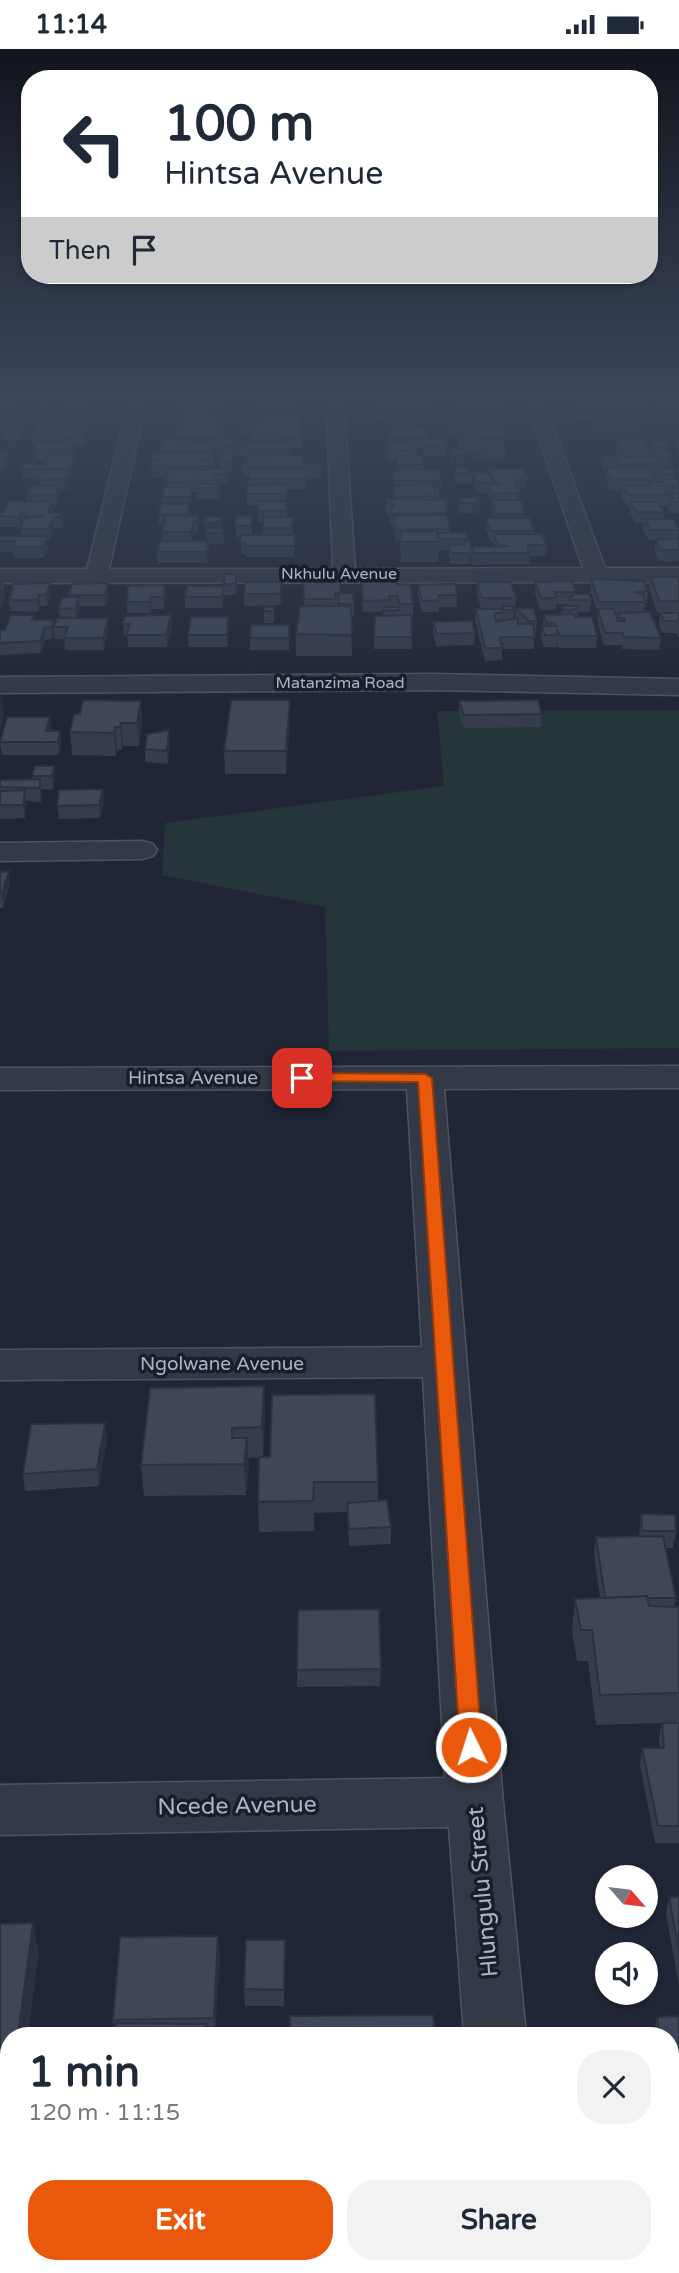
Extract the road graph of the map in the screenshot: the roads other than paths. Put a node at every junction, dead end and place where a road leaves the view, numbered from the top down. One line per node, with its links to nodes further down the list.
1 (114, 498): 8 (street)
2 (340, 498): 4 (street)
3 (569, 498): 5 (street)
4 (344, 574): 5 (street, Nkhulu Avenue); 8 (street, Nkhulu Avenue)
5 (596, 575): 6 (street, Nkhulu Avenue)
6 (679, 575)
7 (0, 576): 8 (street, Nkhulu Avenue)
8 (96, 576)
9 (0, 685): 10 (street, Matanzima Road)
10 (679, 687)
11 (142, 850): 12 (street)
12 (0, 852)
13 (679, 1077): 14 (street, Hintsa Avenue)
14 (425, 1078): 15 (street, Hintsa Avenue); 16 (street, Hlungulu Street)
15 (0, 1079)
16 (443, 1362): 17 (street, Ngolwane Avenue); 18 (street, Hlungulu Street)
17 (0, 1366)
18 (475, 1802): 19 (street, Ncede Avenue); 20 (street, Hlungulu Street)
19 (0, 1810)
20 (494, 2027)

